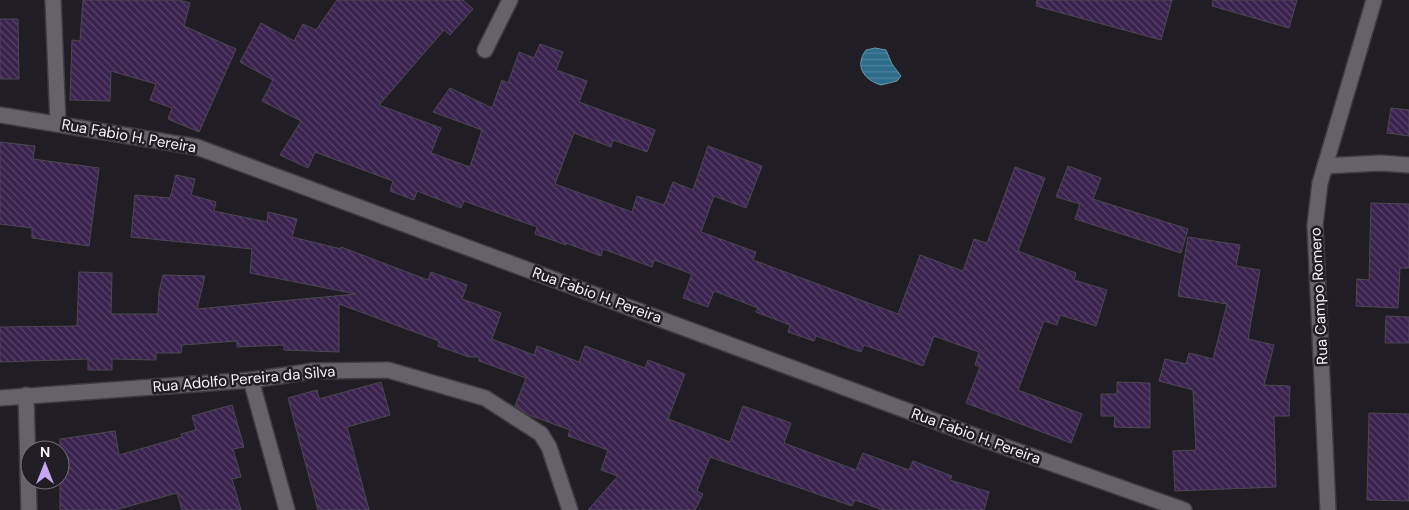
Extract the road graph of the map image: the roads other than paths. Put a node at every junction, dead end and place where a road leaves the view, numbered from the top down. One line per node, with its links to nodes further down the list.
1 (53, 0): 6 (street)
2 (509, 0): 4 (street)
3 (1374, 0): 8 (street, Rua Campo Romero)
4 (485, 50)
5 (0, 115): 6 (street, Rua Fabio H. Pereira)
6 (58, 124): 15 (street, Rua Fabio H. Pereira)
7 (1409, 165): 8 (street)
8 (1325, 166): 16 (street, Rua Campo Romero)
9 (251, 380): 10 (street, Rua Adolfo Pereira da Silva); 13 (street); 14 (street, Rua Adolfo Pereira da Silva)
10 (26, 395): 11 (street, Rua Adolfo Pereira da Silva); 12 (street)
11 (0, 398)
12 (29, 510)
13 (286, 510)
14 (570, 510)
15 (1184, 510)
16 (1328, 510)

